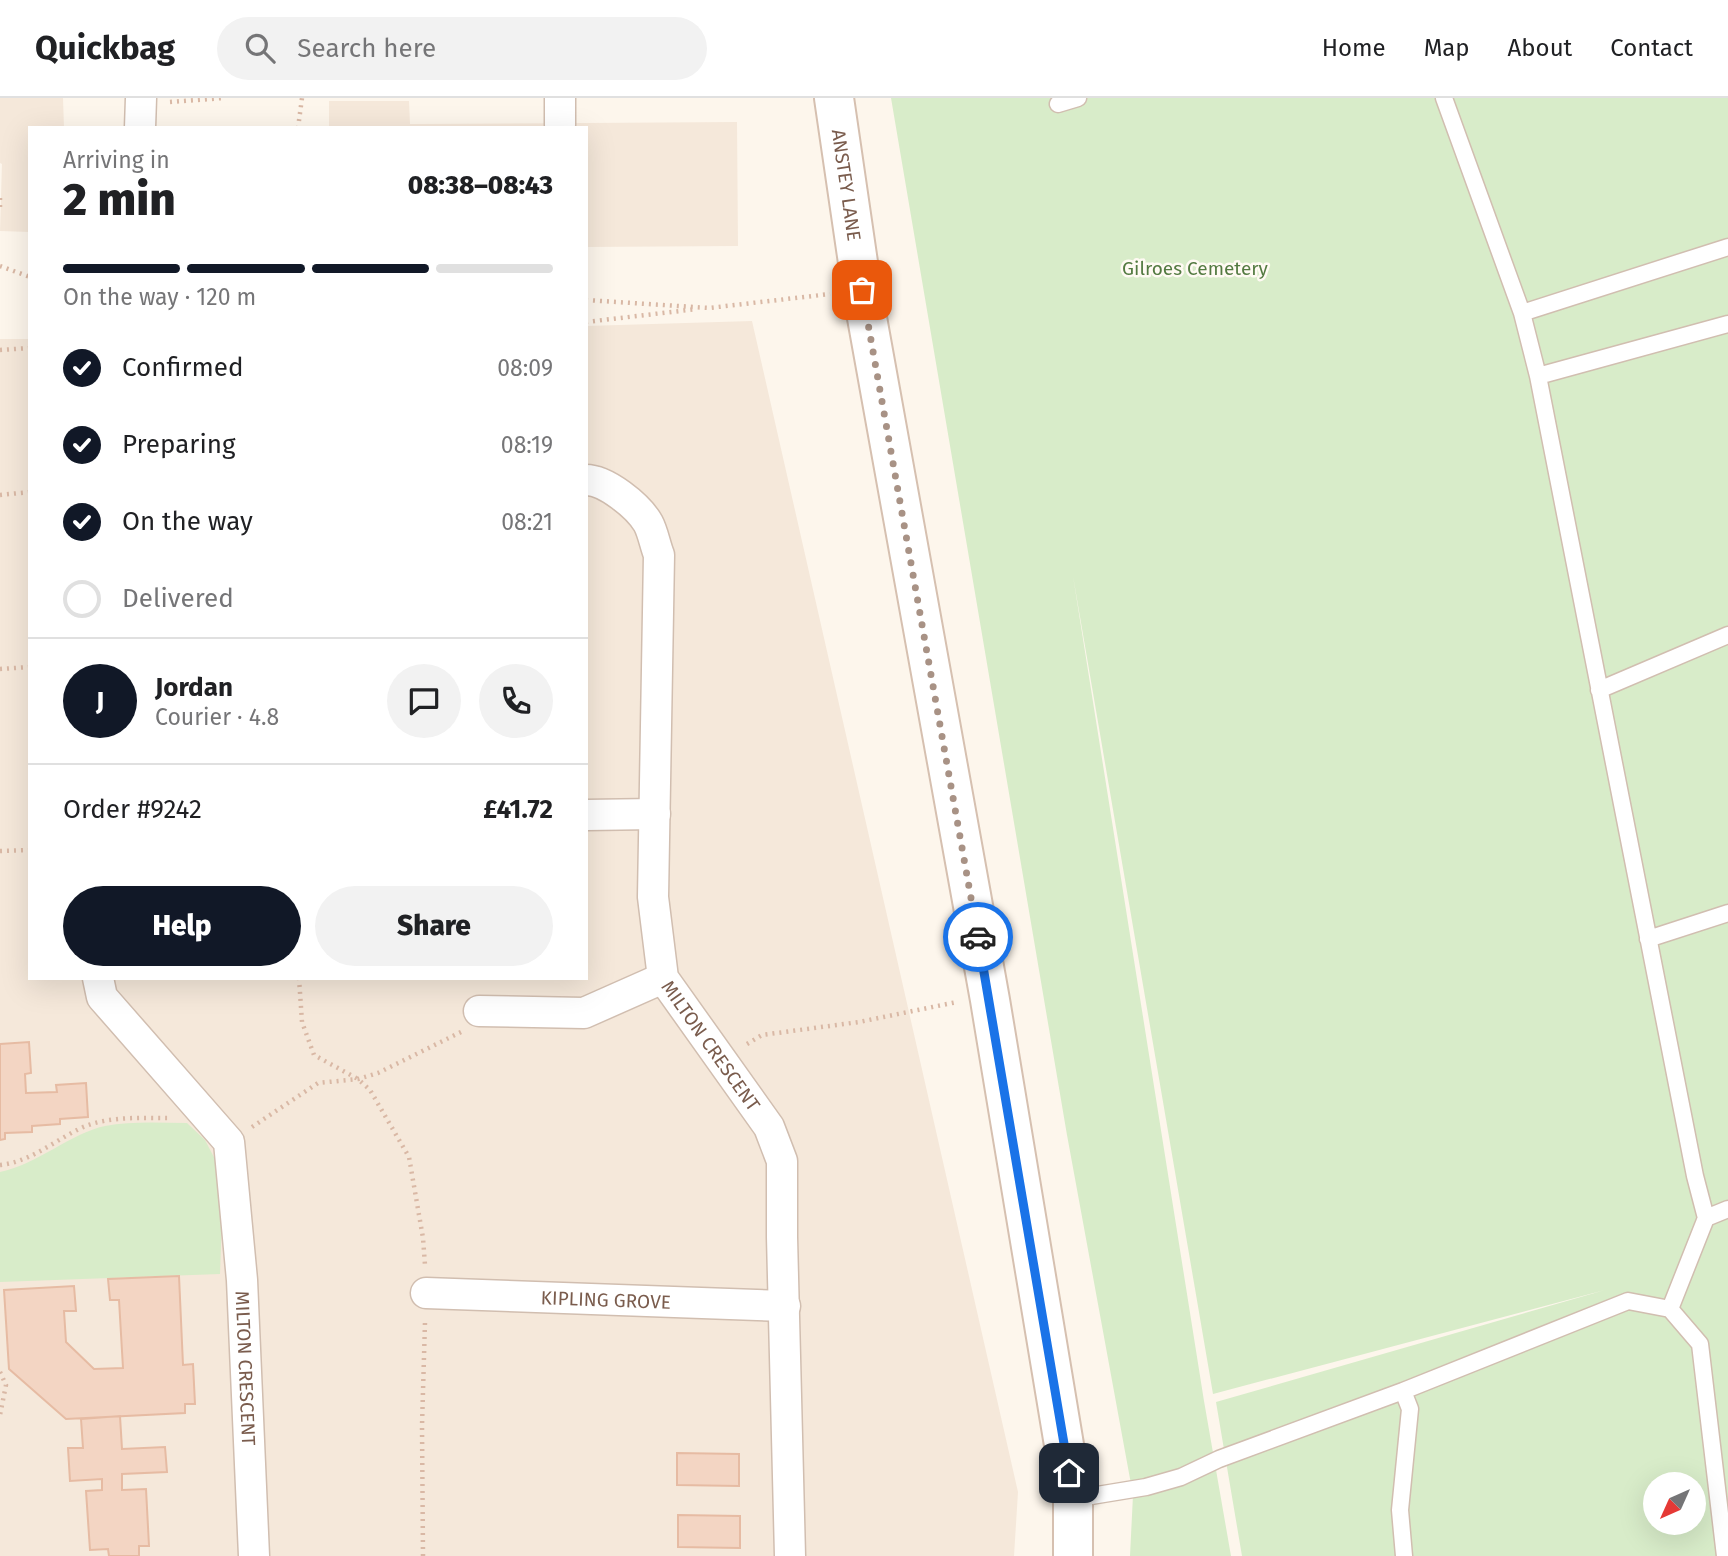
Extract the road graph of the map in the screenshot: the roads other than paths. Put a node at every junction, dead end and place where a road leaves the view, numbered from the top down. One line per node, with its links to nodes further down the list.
1 (834, 98): 25 (main road, ANSTEY LANE)
2 (1079, 98): 4 (lane)
3 (1444, 98): 6 (lane)
4 (1058, 104)
5 (1728, 247): 6 (lane)
6 (1522, 313): 8 (lane)
7 (1728, 324): 8 (lane)
8 (1538, 376): 11 (lane)
9 (588, 480): 12 (street, MILTON CRESCENT)
10 (1728, 635): 11 (lane)
11 (1599, 690): 15 (lane)
12 (655, 814): 13 (street); 16 (street, MILTON CRESCENT)
13 (588, 815)
14 (1728, 913): 15 (lane)
15 (1648, 939): 20 (lane)
16 (663, 978): 18 (street); 22 (street, MILTON CRESCENT)
17 (98, 980): 26 (street, MILTON CRESCENT)
18 (479, 1011)
19 (1728, 1209): 20 (lane)
20 (1706, 1217): 23 (lane)
21 (426, 1293): 22 (street, KIPLING GROVE)
22 (785, 1306): 27 (street, MILTON CRESCENT)
23 (1670, 1309): 24 (lane); 30 (lane)
24 (1402, 1391): 25 (lane); 29 (lane)
25 (1073, 1499): 28 (main road, ANSTEY LANE)
26 (254, 1556)
27 (790, 1556)
28 (1073, 1556)
29 (1404, 1556)
30 (1725, 1556)

